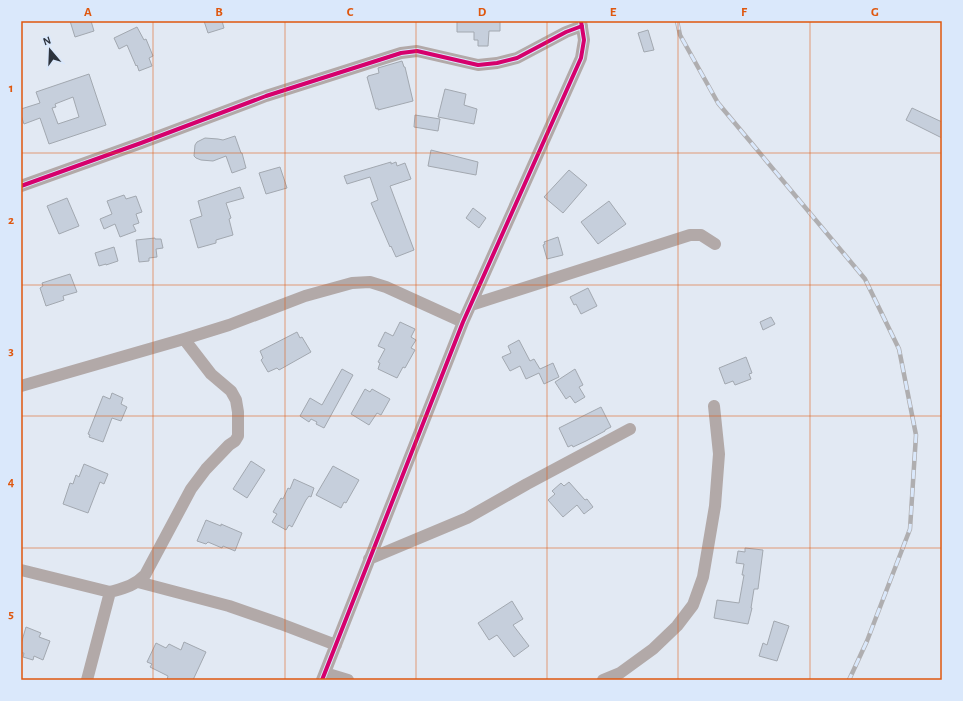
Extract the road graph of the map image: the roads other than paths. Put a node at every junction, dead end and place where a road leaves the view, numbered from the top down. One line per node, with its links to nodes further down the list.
1 (582, 23): 2 (street); 4 (street)
2 (21, 186)
3 (715, 244): 4 (street)
4 (471, 306): 5 (street)
5 (463, 322): 6 (street); 10 (street)
6 (184, 339): 7 (street); 12 (street)
7 (21, 386)
8 (714, 406): 18 (street)
9 (630, 429): 10 (street)
10 (370, 559): 14 (street)
11 (21, 570): 13 (street)
12 (138, 582): 13 (street); 14 (street)
13 (110, 592): 16 (street)
14 (336, 645): 15 (street)
15 (324, 677): 17 (street)
16 (87, 680)
17 (348, 680)
18 (603, 680)

